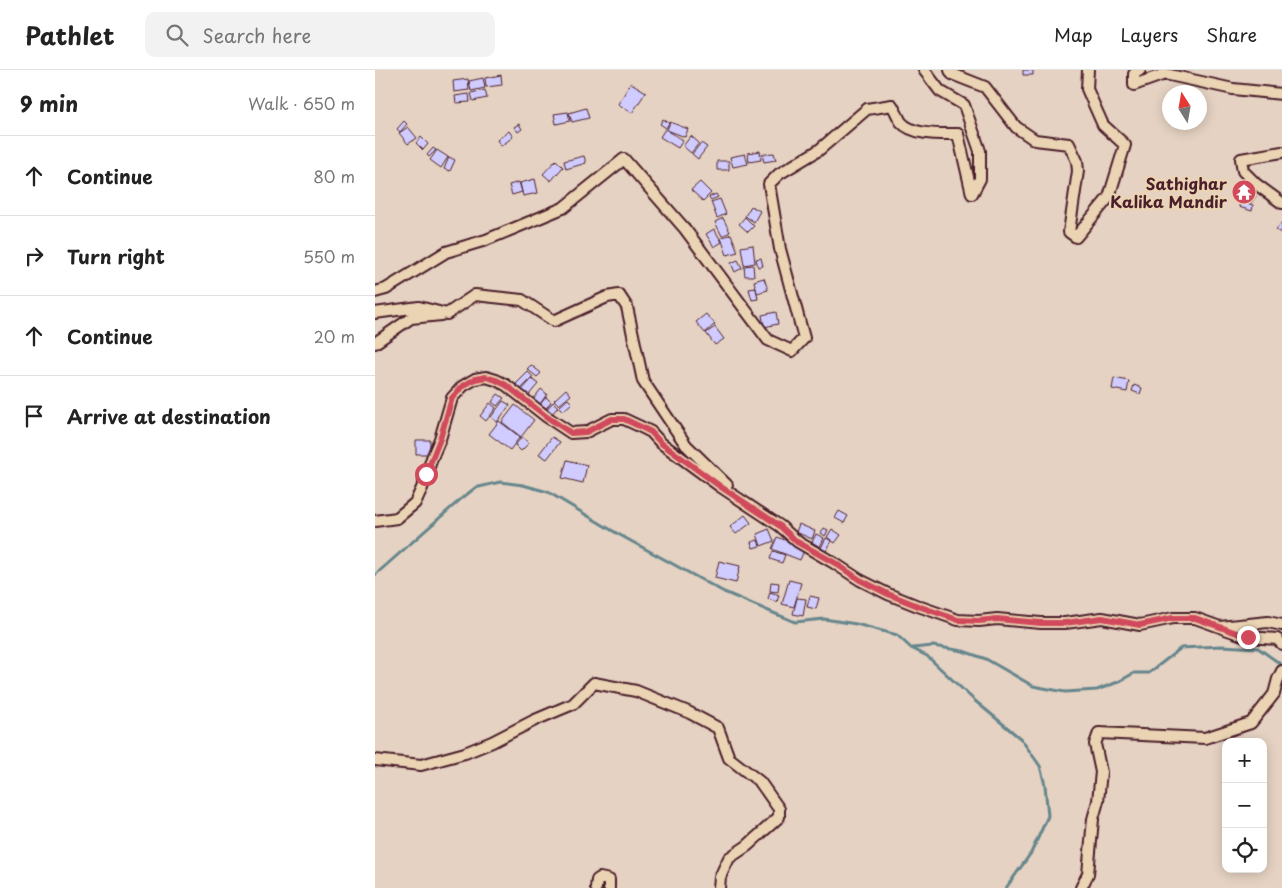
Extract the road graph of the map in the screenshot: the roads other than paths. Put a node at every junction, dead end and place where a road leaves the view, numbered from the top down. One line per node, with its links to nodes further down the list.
1 (924, 70): 8 (street)
2 (950, 70): 3 (street)
3 (1088, 70)
4 (1140, 70): 5 (street)
5 (1282, 94)
6 (1282, 152): 7 (street)
7 (1282, 203)
8 (375, 292)
9 (375, 313): 10 (street)
10 (447, 314): 11 (street); 12 (street)
11 (375, 342)
12 (752, 508): 13 (street); 15 (street)
13 (375, 521)
14 (1282, 625): 15 (street)
15 (1219, 627): 16 (street)
16 (1282, 644)
17 (1280, 675): 22 (street)
18 (375, 760): 21 (street)
19 (596, 888): 20 (street)
20 (609, 888)
21 (719, 888)
22 (1081, 888)

